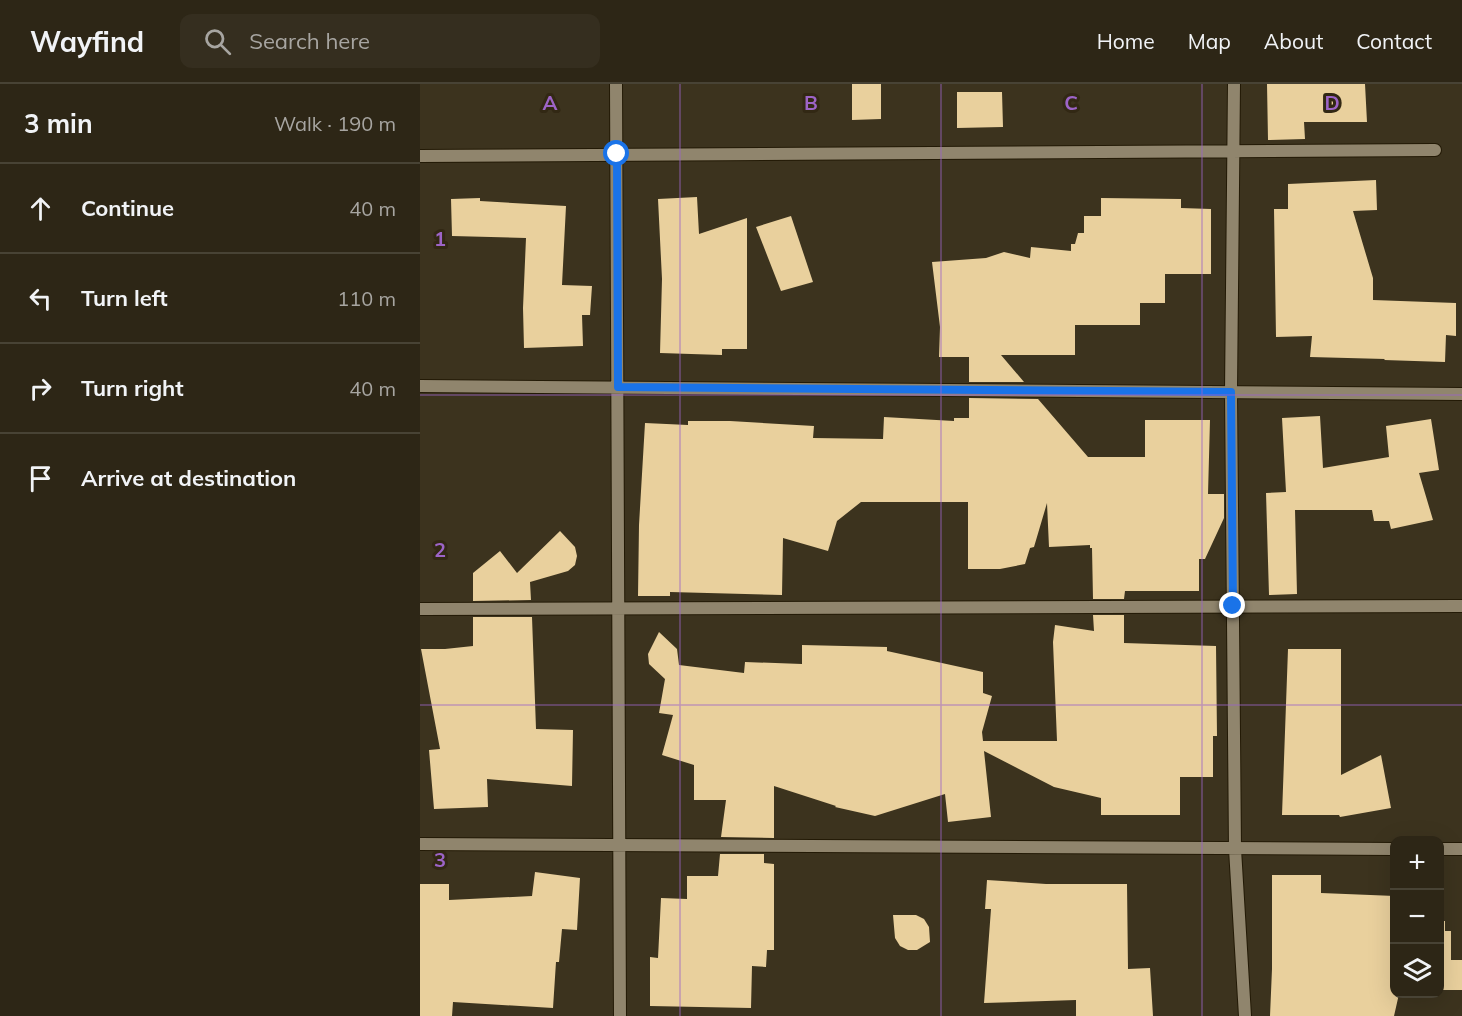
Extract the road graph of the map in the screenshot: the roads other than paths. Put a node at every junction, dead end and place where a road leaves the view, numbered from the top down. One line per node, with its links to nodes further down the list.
1 (616, 84): 5 (street)
2 (1234, 84): 4 (street)
3 (1436, 150): 4 (street)
4 (1233, 151): 5 (street); 9 (street)
5 (617, 154): 6 (street); 8 (street)
6 (420, 156)
7 (420, 386): 8 (street)
8 (618, 387): 9 (street); 13 (street)
9 (1231, 392): 10 (street); 11 (street)
10 (1462, 394)
11 (1233, 606): 12 (street); 13 (street); 17 (street)
12 (1462, 606)
13 (618, 608): 14 (street); 16 (street)
14 (420, 609)
15 (420, 844): 16 (street)
16 (620, 845): 17 (street); 21 (street)
17 (1235, 849): 18 (street); 22 (street)
18 (1390, 849)
19 (1444, 849): 20 (street)
20 (1462, 849)
21 (620, 1016)
22 (1245, 1016)

